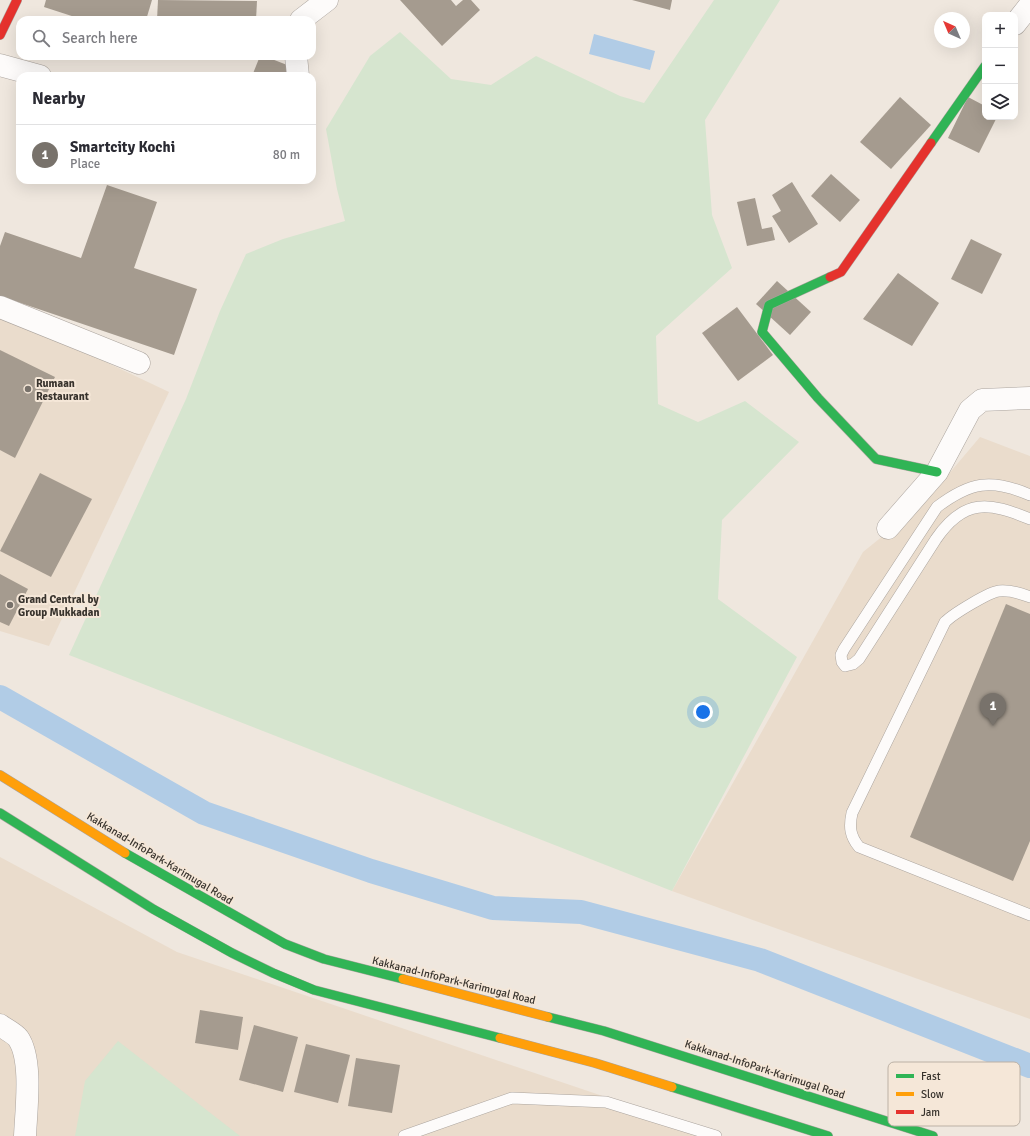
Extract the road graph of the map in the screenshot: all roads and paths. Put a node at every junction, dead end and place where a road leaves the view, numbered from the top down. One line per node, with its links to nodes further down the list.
1 (327, 0): 3 (street)
2 (1030, 5): 4 (street)
3 (306, 16)
4 (1018, 20)
5 (296, 60): 9 (street)
6 (0, 65): 8 (street)
7 (982, 70): 13 (main road)
8 (25, 72)
9 (298, 72)
10 (0, 307): 11 (street)
11 (139, 363)
12 (1030, 398): 13 (street)
13 (937, 472): 16 (street)
14 (1030, 495): 15 (lane)
15 (1030, 519)
16 (888, 528)
17 (1030, 596): 22 (lane)
18 (0, 775): 20 (main road, Kakkanad-InfoPark-Karimugal Road)
19 (0, 813): 29 (main road)
20 (95, 834): 21 (main road); 24 (main road, Kakkanad-InfoPark-Karimugal Road)
21 (88, 844)
22 (1030, 916)
23 (0, 1025): 26 (street)
24 (888, 1122)
25 (902, 1126): 30 (main road, Kakkanad-InfoPark-Karimugal Road)
26 (25, 1136)
27 (404, 1136): 28 (lane)
28 (716, 1136)
29 (828, 1136)
30 (933, 1136)

